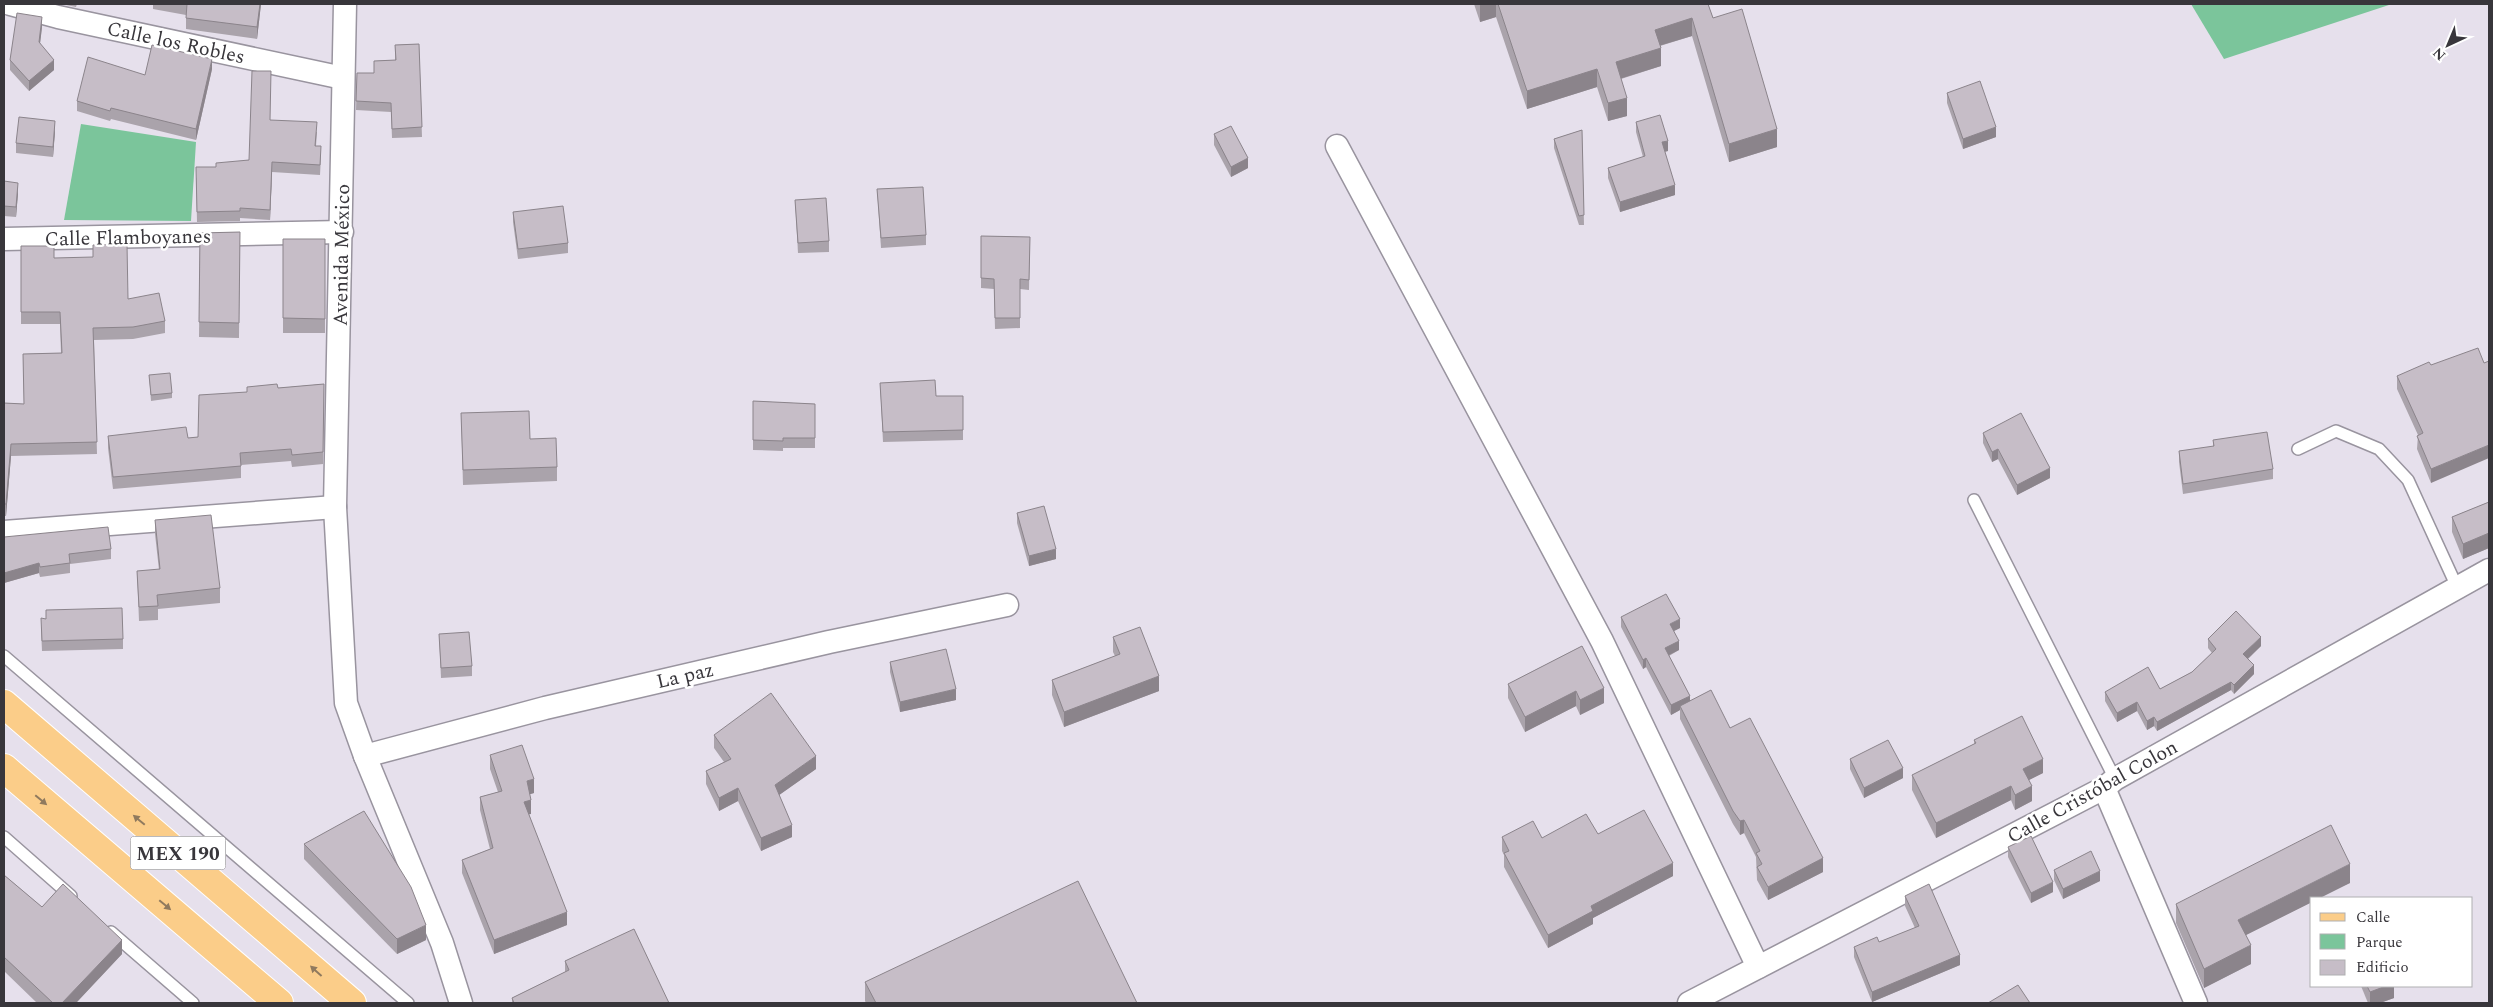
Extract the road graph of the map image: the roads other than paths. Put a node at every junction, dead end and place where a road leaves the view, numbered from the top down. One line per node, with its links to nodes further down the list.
1 (10, 4): 3 (street, Calle los Robles)
2 (345, 4): 3 (street, Avenida México)
3 (344, 78): 5 (street, Avenida México)
4 (1337, 146): 22 (street)
5 (342, 232): 6 (street, Calle Flamboyanes); 9 (street, Avenida México)
6 (4, 239)
7 (2298, 449): 12 (lane)
8 (1974, 500): 18 (lane)
9 (335, 507): 10 (street); 16 (street, Avenida México)
10 (4, 532)
11 (2489, 570): 12 (street, Calle Cristóbal Colon)
12 (2457, 587): 18 (street, Calle Cristóbal Colon)
13 (1007, 605): 16 (street, La paz)
14 (4, 656): 26 (lane)
15 (4, 704): 25 (main road, MEX 190, one-way to 15)
16 (364, 756): 27 (street, Avenida México)
17 (4, 768): 24 (main road, MEX 190, one-way to 24)
18 (2109, 783): 22 (street, Calle Cristóbal Colon); 29 (street)
19 (4, 837): 20 (lane)
20 (83, 907)
21 (105, 926): 23 (lane)
22 (1758, 967): 28 (street, Calle Cristóbal Colon)
23 (193, 1003)
24 (279, 1003)
25 (352, 1003)
26 (408, 1003)
27 (461, 1003)
28 (1689, 1003)
29 (2196, 1003)

